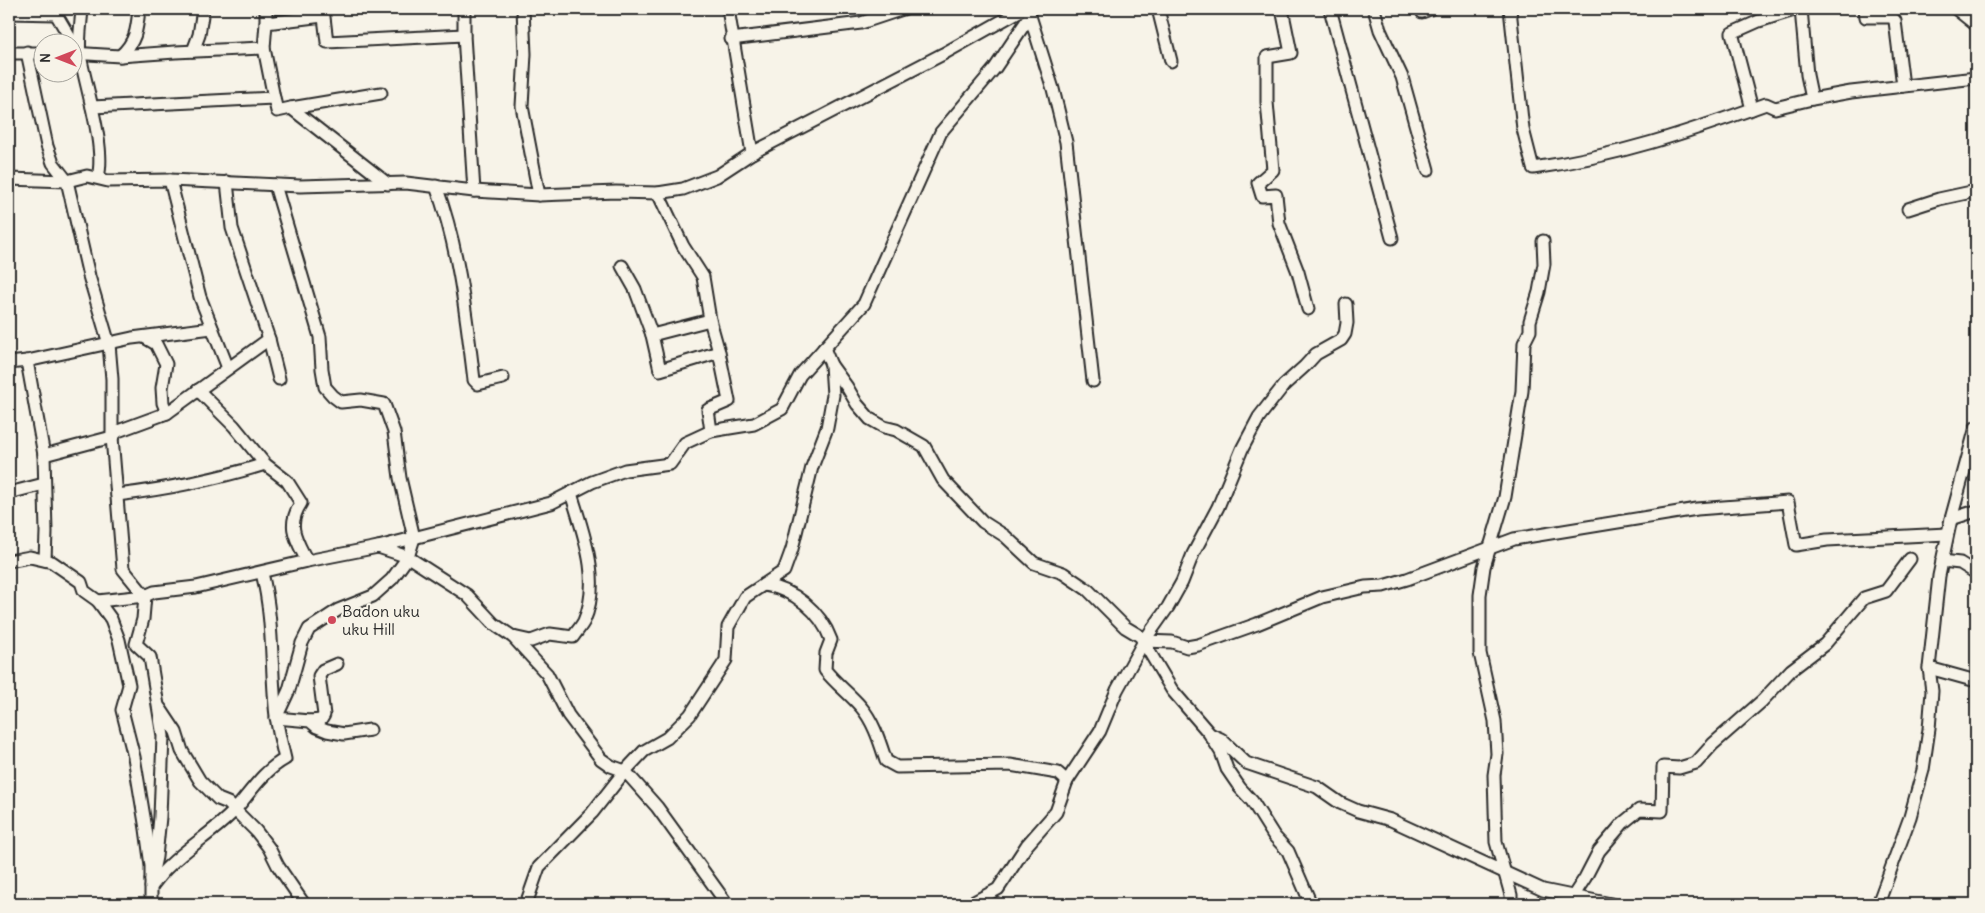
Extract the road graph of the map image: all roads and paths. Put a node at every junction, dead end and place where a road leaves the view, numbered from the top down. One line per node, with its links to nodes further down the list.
1 (82, 9): 26 (street)
2 (139, 9): 35 (street)
3 (204, 9): 30 (street)
4 (266, 9): 23 (street)
5 (464, 9): 27 (street)
6 (523, 9): 59 (street)
7 (728, 9): 28 (street)
8 (903, 9): 28 (street)
9 (1158, 9): 36 (street)
10 (1282, 9): 65 (street)
11 (1330, 9): 61 (street)
12 (1374, 9): 47 (street)
13 (1421, 9): 14 (street)
14 (1430, 9)
15 (1510, 9): 45 (street)
16 (1799, 9): 42 (street); 45 (street)
17 (1956, 9): 24 (street)
18 (1865, 10): 39 (street)
19 (56, 11): 22 (street); 25 (street)
20 (1027, 11): 46 (street); 72 (street); 80 (street)
21 (323, 12): 23 (street); 27 (street)
22 (9, 13)
23 (266, 24): 29 (street)
24 (1976, 25)
25 (66, 32)
26 (79, 32)
27 (464, 35): 56 (street)
28 (731, 39): 46 (street)
29 (264, 48): 30 (street); 41 (street)
30 (193, 51): 35 (street)
31 (27, 52): 32 (street); 33 (street); 51 (street)
32 (32, 52)
33 (9, 53)
34 (82, 53): 35 (street)
35 (120, 56)
36 (1171, 61)
37 (82, 73): 43 (street)
38 (1976, 78): 39 (street)
39 (1903, 86): 42 (street)
40 (381, 93): 44 (street)
41 (274, 98): 43 (street); 44 (street)
42 (1812, 99): 45 (street)
43 (92, 106): 48 (street)
44 (291, 108): 53 (street)
45 (1752, 109)
46 (752, 153): 58 (street)
47 (1428, 170)
48 (98, 178): 50 (street); 51 (street)
49 (9, 179): 51 (street)
50 (170, 180): 52 (street); 67 (street)
51 (67, 181): 71 (street)
52 (227, 182): 54 (street); 70 (street)
53 (388, 184): 54 (street); 55 (street)
54 (276, 185): 95 (street)
55 (436, 186): 56 (street); 78 (street)
56 (474, 191): 59 (street)
57 (1976, 191): 60 (street)
58 (658, 193): 59 (street); 66 (street)
59 (539, 194)
60 (1908, 209)
61 (1392, 238)
62 (1543, 241): 97 (street)
63 (622, 266): 68 (street)
64 (1346, 304): 110 (street)
65 (1308, 309)
66 (710, 320): 68 (street); 73 (street)
67 (212, 328): 69 (street); 77 (street)
68 (652, 335): 73 (street)
69 (144, 337): 71 (street); 82 (street)
70 (269, 339): 77 (street); 79 (street)
71 (109, 344): 74 (street); 85 (street)
72 (824, 348): 76 (street); 84 (street)
73 (718, 352): 84 (street)
74 (27, 361): 75 (street); 86 (street)
75 (9, 363)
76 (830, 366): 106 (street); 110 (street)
77 (228, 368): 81 (street)
78 (503, 378)
79 (279, 379)
80 (1093, 382)
81 (198, 390): 82 (street); 87 (street)
82 (167, 413): 85 (street)
83 (1976, 427): 93 (street)
84 (711, 431): 89 (street)
85 (112, 437): 86 (street); 91 (street)
86 (44, 455): 88 (street)
87 (265, 464): 91 (street); 102 (street)
88 (44, 484): 90 (street); 100 (street)
89 (572, 492): 95 (street); 109 (street)
90 (9, 493)
91 (117, 496): 107 (street)
92 (1976, 511): 93 (street)
93 (1950, 519): 94 (street)
94 (1947, 534): 97 (street); 103 (street)
95 (414, 538): 96 (street); 98 (street)
96 (378, 547): 98 (street); 102 (street)
97 (1489, 549): 110 (street); 122 (street)
98 (408, 557): 109 (street); 115 (street)
99 (1910, 559): 124 (street)
100 (45, 560): 101 (street); 108 (street)
101 (9, 561)
102 (306, 561): 104 (street)
103 (1942, 561): 105 (street); 112 (street)
104 (262, 573): 107 (street); 115 (street)
105 (1976, 573)
106 (764, 585): 119 (street); 120 (street)
107 (145, 596): 108 (street); 114 (street)
108 (98, 602): 123 (street)
109 (513, 637): 119 (street)
110 (1144, 641): 118 (street); 120 (street)
111 (337, 664): 116 (street)
112 (1930, 668): 113 (street); 133 (street)
113 (1976, 681)
114 (158, 705): 121 (street); 123 (street)
115 (276, 718): 116 (street); 121 (street)
116 (310, 720): 117 (street)
117 (370, 730)
118 (1209, 733): 122 (street); 130 (street)
119 (625, 771): 127 (street); 128 (street)
120 (1067, 780): 129 (street)
121 (234, 810): 123 (street); 126 (street)
122 (1504, 872): 124 (street); 131 (street)
123 (151, 884): 125 (street)
124 (1570, 900): 132 (street)
125 (151, 904)
126 (304, 904)
127 (526, 904)
128 (727, 904)
129 (970, 904)
130 (1312, 904)
131 (1511, 904)
132 (1611, 904)
133 (1878, 904)

